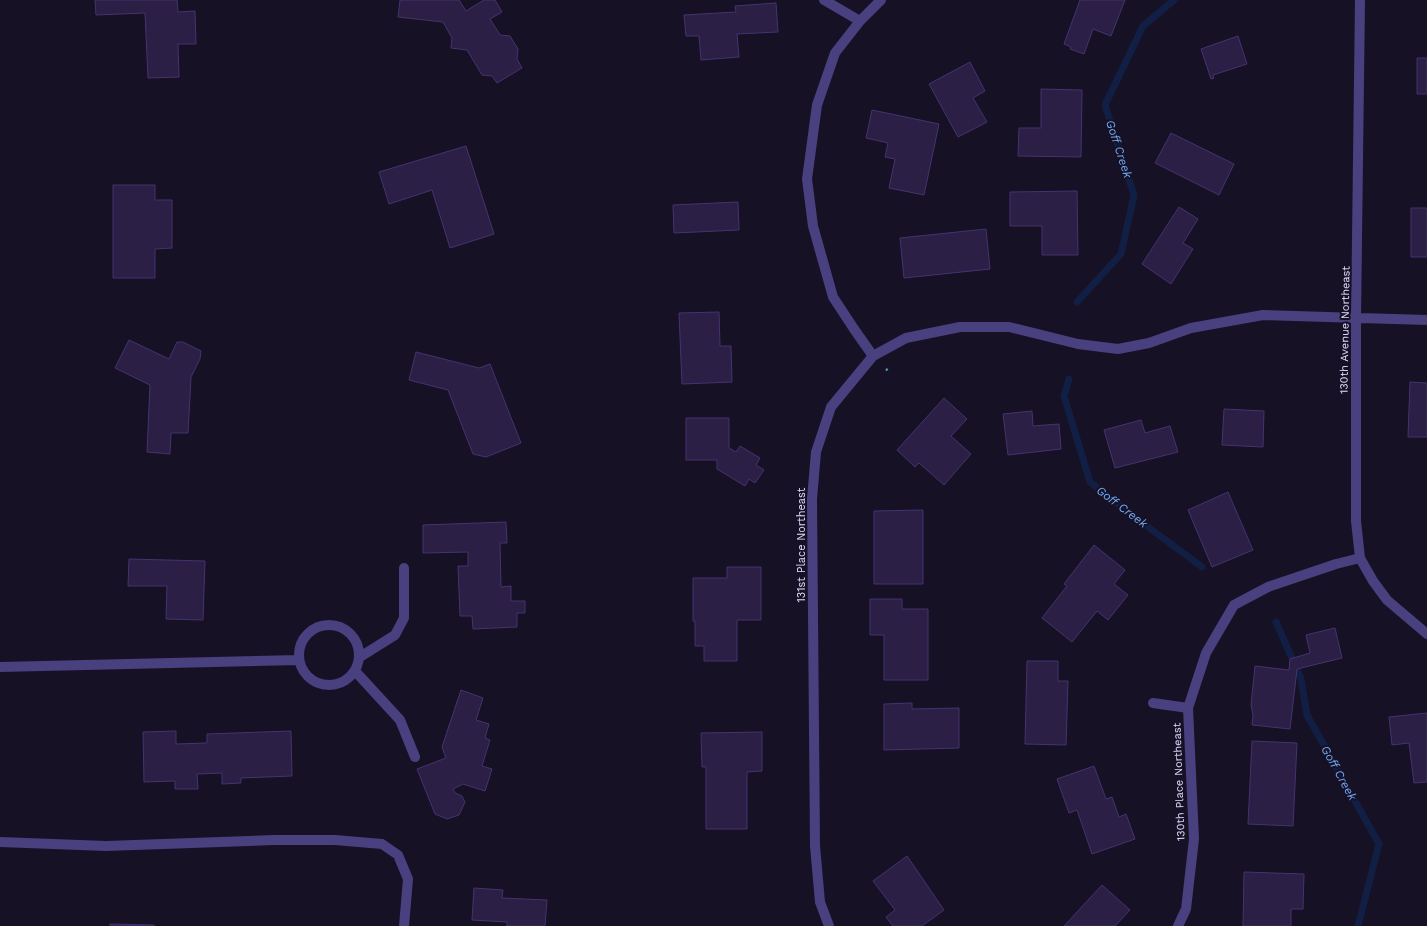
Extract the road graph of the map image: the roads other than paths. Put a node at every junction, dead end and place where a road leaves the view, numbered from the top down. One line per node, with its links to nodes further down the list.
1 (824, 0): 4 (street)
2 (881, 0): 4 (street)
3 (1360, 0): 5 (street, 130th Avenue Northeast)
4 (860, 21): 7 (street)
5 (1356, 318): 6 (street); 7 (street); 8 (street, 130th Avenue Northeast)
6 (1427, 320)
7 (873, 356): 20 (street, 131st Place Northeast)
8 (1360, 558): 10 (street, 130th Avenue Northeast); 16 (street)
9 (404, 568): 11 (street)
10 (1427, 634)
11 (360, 657): 12 (street); 14 (street)
12 (299, 660): 13 (street); 14 (street)
13 (0, 667)
14 (355, 671): 17 (street)
15 (1153, 703): 16 (street)
16 (1188, 708): 21 (street, 130th Place Northeast)
17 (415, 757)
18 (0, 842): 19 (street)
19 (404, 926)
20 (829, 926)
21 (1178, 926)

